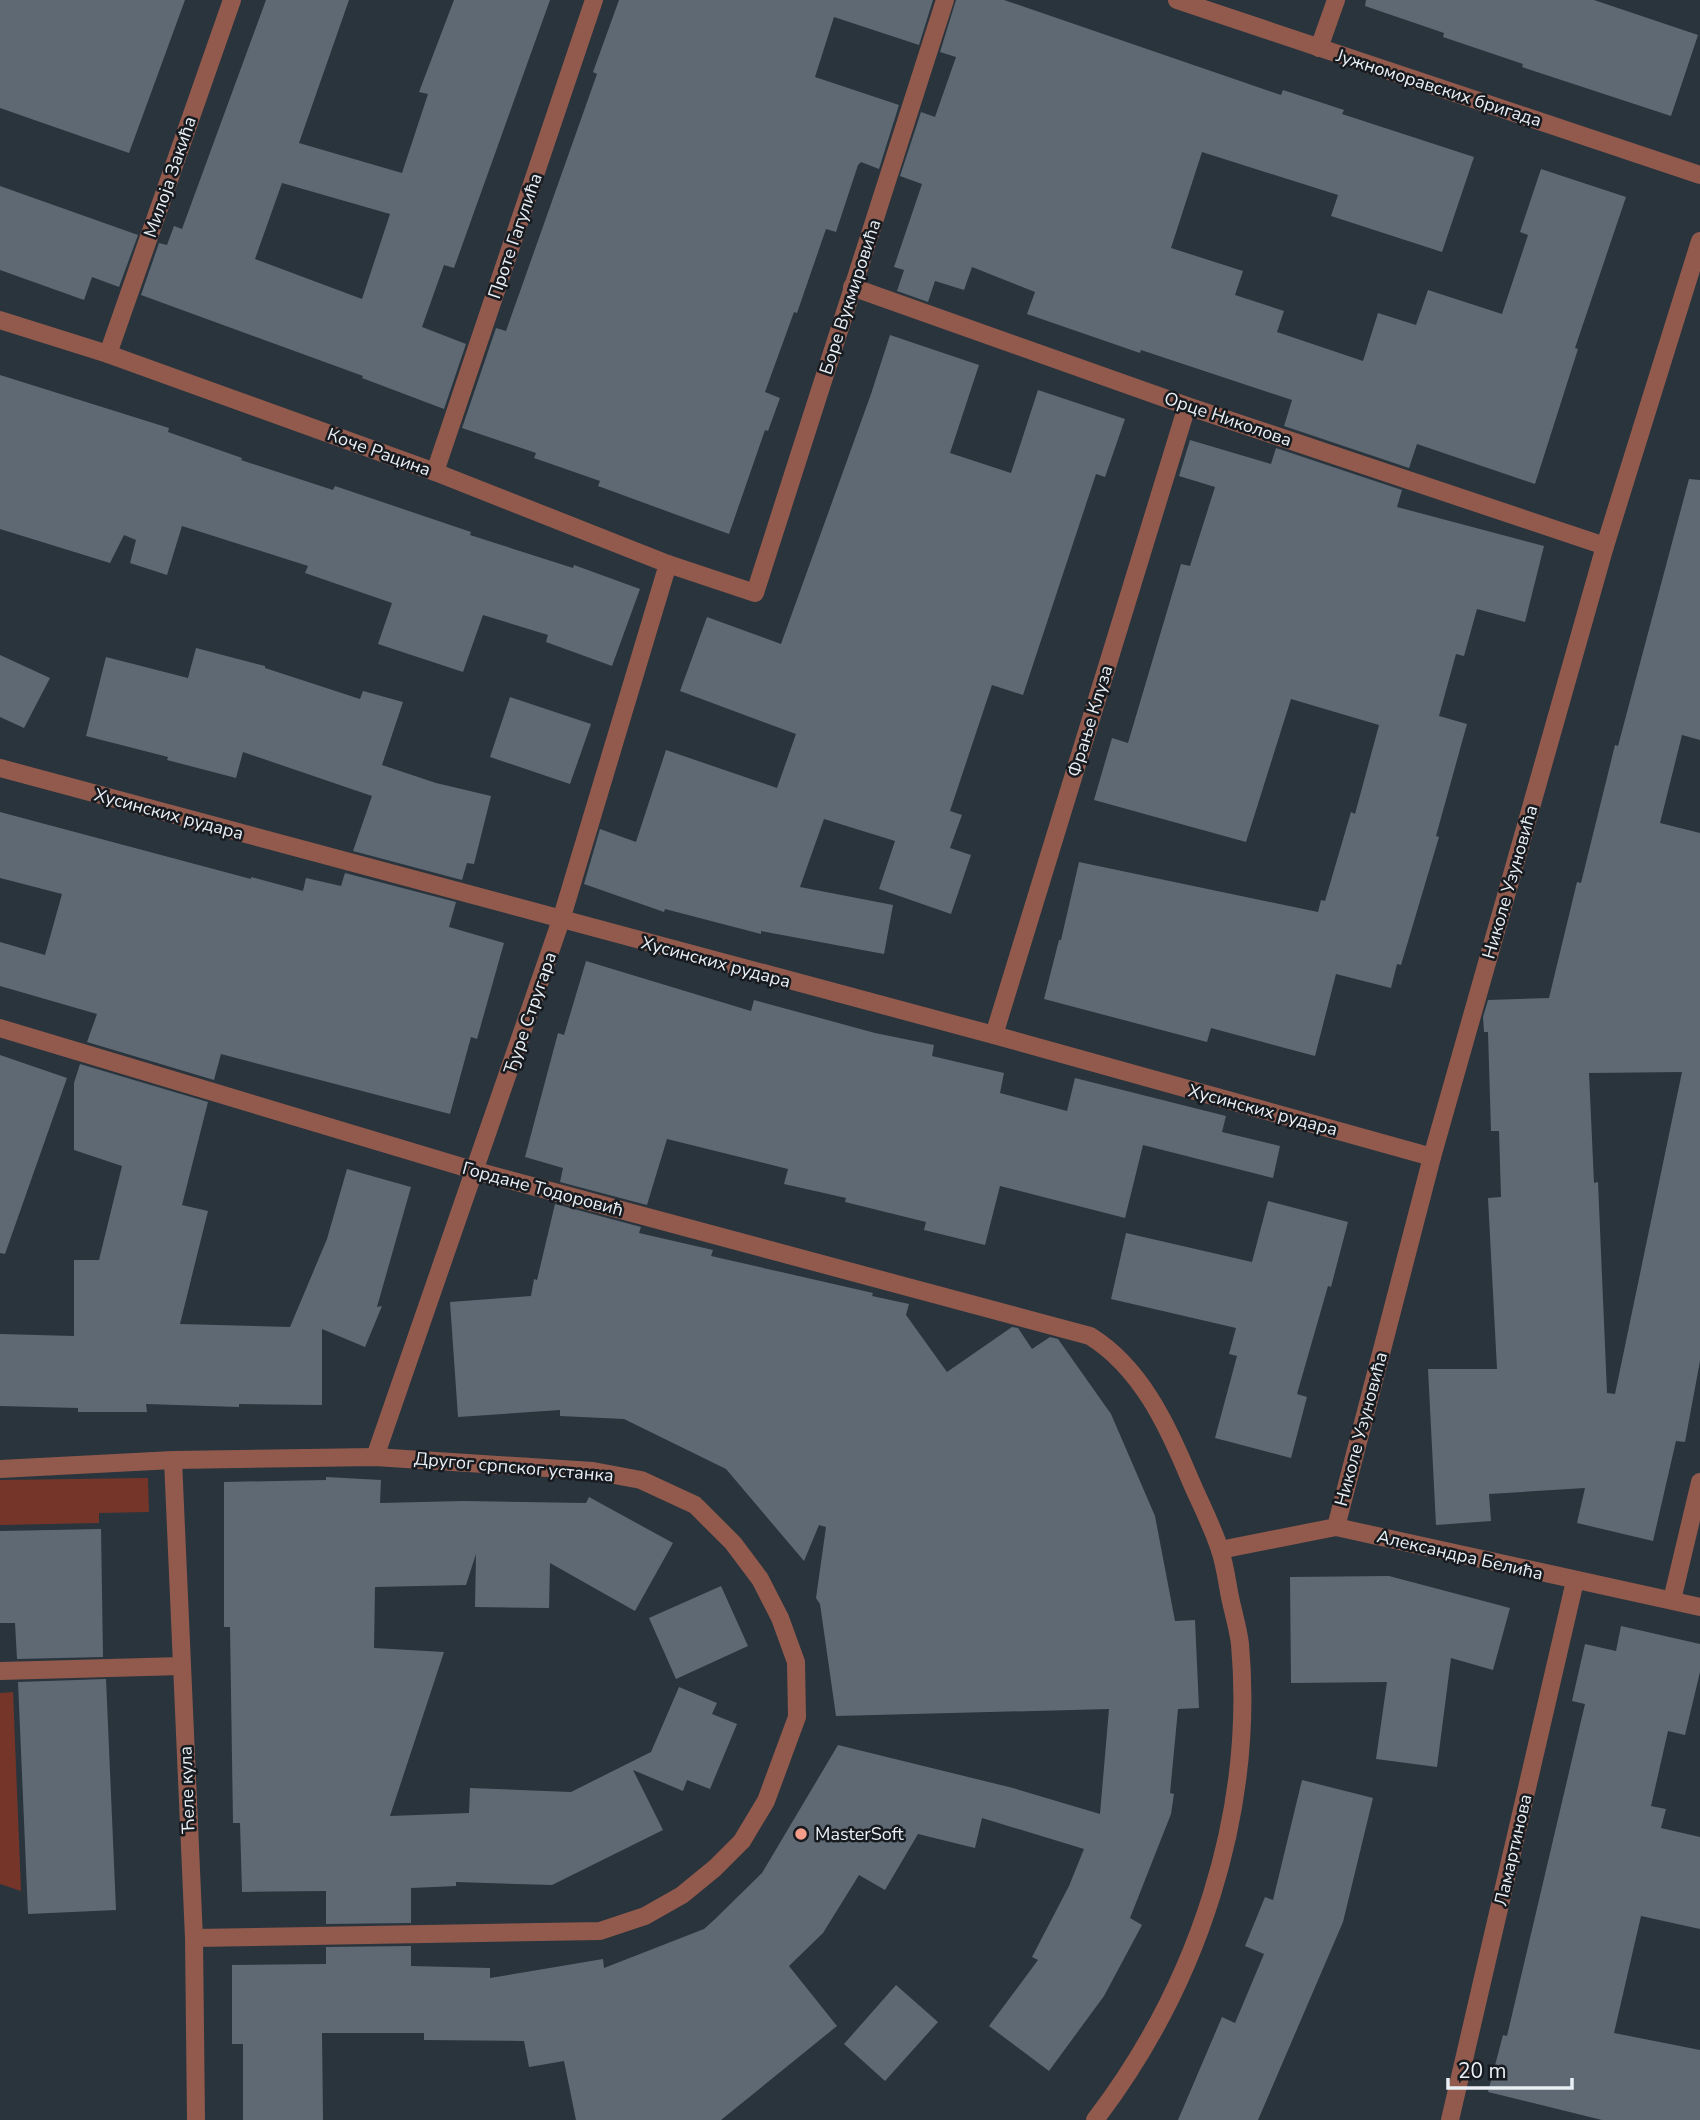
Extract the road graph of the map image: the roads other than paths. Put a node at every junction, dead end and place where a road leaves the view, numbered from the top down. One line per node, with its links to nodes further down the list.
1 (232, 0): 11 (street, Милоја Закића)
2 (594, 0): 13 (street, Проте Гагулића)
3 (945, 0): 9 (street, Боре Вукмировића)
4 (1178, 0): 6 (street, Јужноморавских бригада)
5 (1336, 0): 6 (street)
6 (1319, 48): 7 (street, Јужноморавских бригада)
7 (1700, 175)
8 (1700, 241): 14 (street, Николе Узуновића)
9 (852, 287): 12 (street, Орце Николова); 16 (street, Боре Вукмировића)
10 (0, 320): 11 (street, Коче Рацина)
11 (108, 354): 13 (street, Коче Рацина)
12 (1187, 406): 14 (street, Орце Николова); 20 (street, Фрање Клуза)
13 (435, 472): 15 (street, Коче Рацина)
14 (1605, 546): 21 (street, Николе Узуновића)
15 (668, 564): 16 (street, Коче Рацина); 18 (street, Ђуре Стругара)
16 (755, 593)
17 (0, 768): 18 (street, Хусинских рудара)
18 (561, 920): 20 (street, Хусинских рудара); 22 (street, Ђуре Стругара)
19 (0, 1028): 22 (street, Гордане Тодоровић)
20 (994, 1035): 21 (street, Хусинских рудара)
21 (1432, 1157): 27 (street, Николе Узуновића)
22 (476, 1171): 23 (street, Ђуре Стругара); 28 (street, Гордане Тодоровић)
23 (375, 1457): 24 (street, Другог српског устанка); 34 (street, Другог српског устанка)
24 (173, 1460): 25 (street, Другог српског устанка); 32 (street, Ћеле кула)
25 (0, 1469)
26 (1700, 1482): 30 (street)
27 (1336, 1527): 28 (street, Александра Белића); 29 (street, Александра Белића)
28 (1220, 1550): 36 (street)
29 (1576, 1581): 30 (street, Александра Белића); 37 (street, Ламартинова)
30 (1672, 1600): 31 (street, Александра Белића)
31 (1700, 1607)
32 (182, 1666): 33 (street); 34 (street, Ћеле кула)
33 (0, 1671)
34 (194, 1938): 35 (street, Ћеле кула)
35 (196, 2120)
36 (1095, 2120)
37 (1450, 2120)

